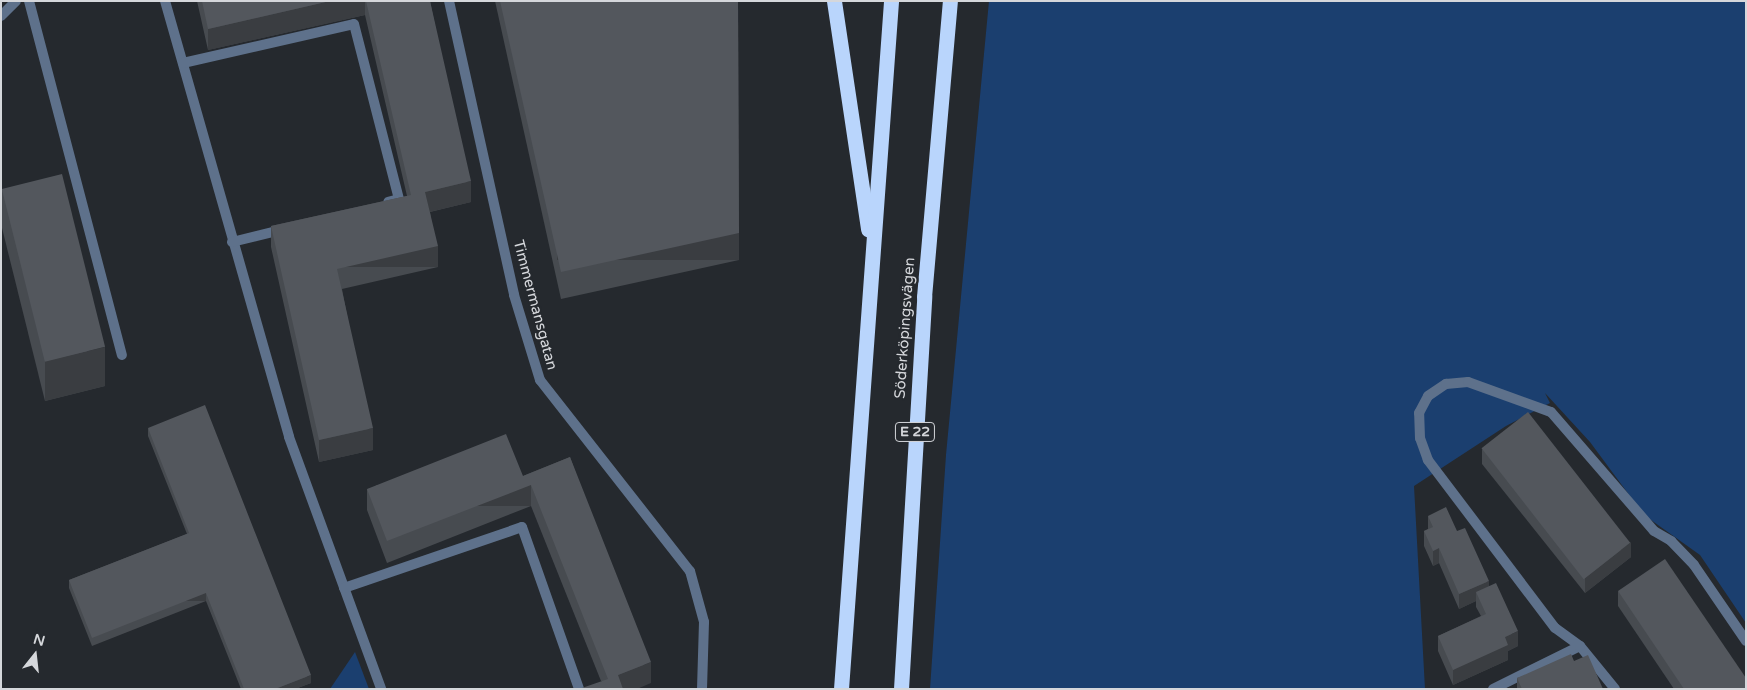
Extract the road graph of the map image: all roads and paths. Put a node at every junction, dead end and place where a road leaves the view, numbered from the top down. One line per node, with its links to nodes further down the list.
1 (16, 1): 8 (street)
2 (29, 1): 14 (street)
3 (165, 1): 9 (street)
4 (449, 1): 20 (street, Timmermansgatan)
5 (834, 1): 13 (highway)
6 (891, 1): 13 (highway)
7 (950, 1): 22 (highway, Söderköpingsvägen / E 22)
8 (1, 16)
9 (183, 63): 10 (street); 12 (street)
10 (381, 204)
11 (297, 226): 12 (street)
12 (232, 242): 15 (street)
13 (872, 258): 21 (highway)
14 (122, 355)
15 (344, 588): 18 (street); 19 (street)
16 (1746, 641): 17 (street)
17 (1580, 646): 23 (street); 24 (street)
18 (381, 689)
19 (579, 689)
20 (702, 689)
21 (841, 689)
22 (900, 689)
23 (1493, 689)
24 (1615, 689)

